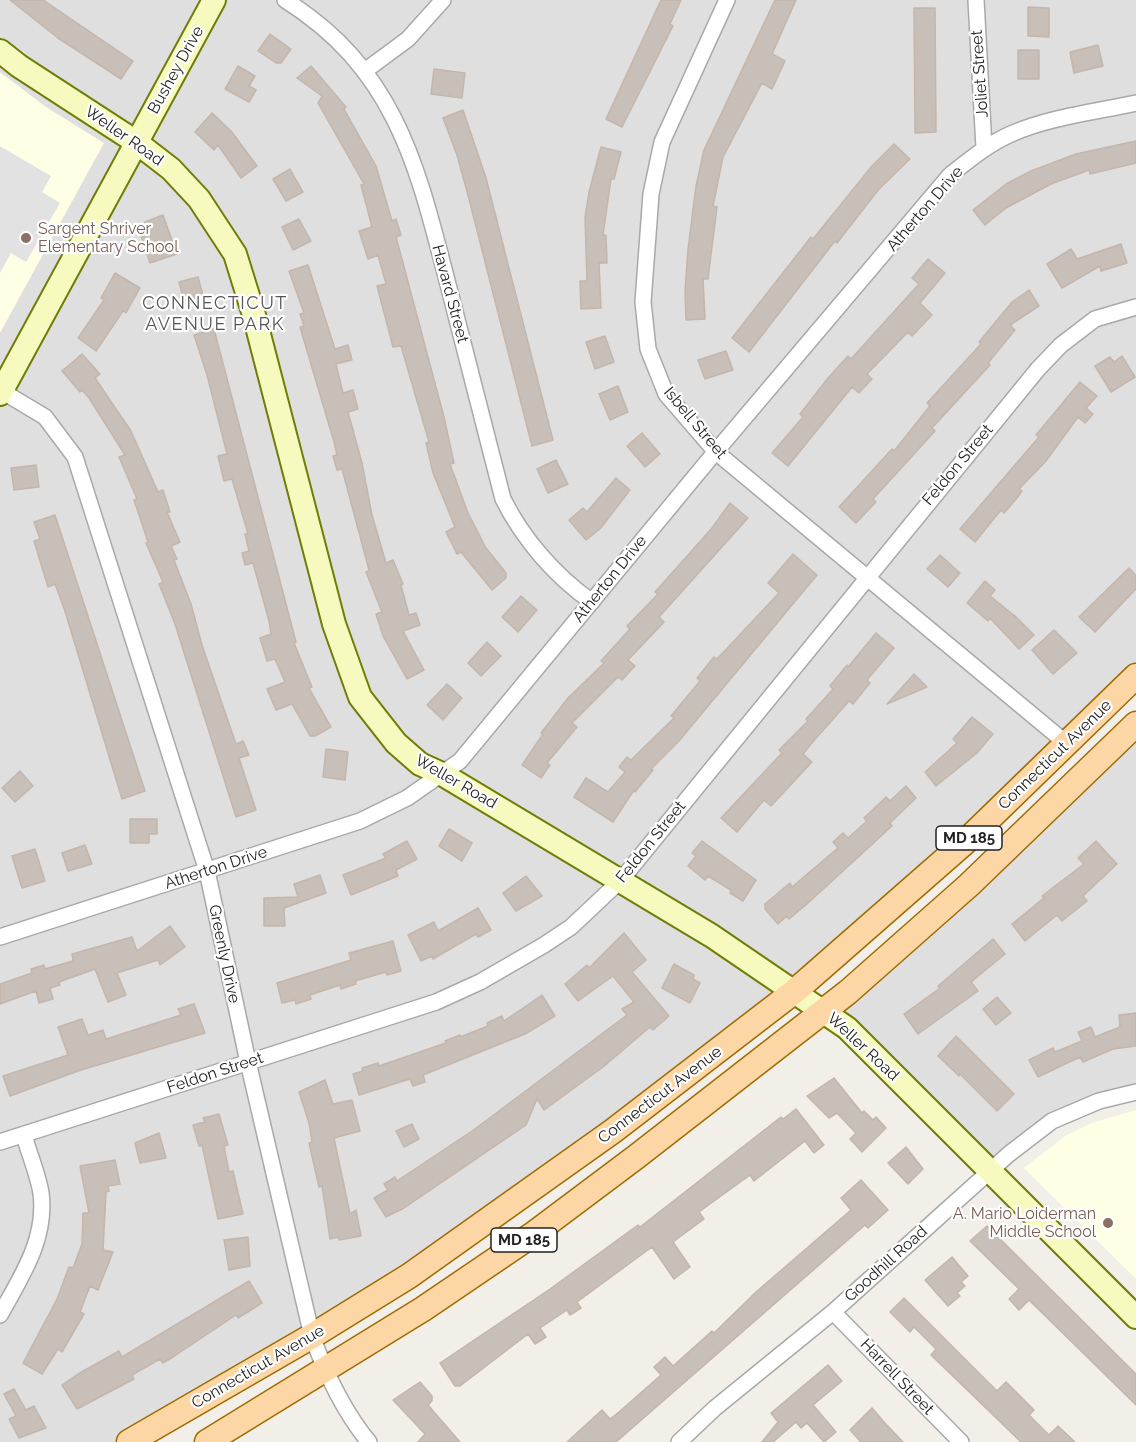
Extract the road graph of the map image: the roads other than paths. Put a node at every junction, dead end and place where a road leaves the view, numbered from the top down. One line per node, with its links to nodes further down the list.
1 (214, 0): 9 (street, Bushey Drive)
2 (285, 0): 7 (street, Havard Street)
3 (443, 0): 7 (street)
4 (728, 0): 13 (street, Isbell Street)
5 (976, 0): 10 (street, Joliet Street)
6 (0, 51): 9 (street, Weller Road)
7 (366, 70): 15 (street, Havard Street)
8 (1136, 103): 10 (street, Atherton Drive)
9 (136, 142): 12 (street, Bushey Drive); 19 (street, Weller Road)
10 (984, 148): 13 (street, Atherton Drive)
11 (1136, 307): 14 (street, Feldon Street)
12 (1, 391): 20 (street, Greenly Drive)
13 (716, 452): 14 (street, Isbell Street); 15 (street, Atherton Drive)
14 (867, 576): 18 (street, Isbell Street); 21 (street, Feldon Street)
15 (592, 602): 19 (street, Atherton Drive)
16 (1136, 676): 18 (main road, Connecticut Avenue / MD 185)
17 (1136, 724): 24 (main road, Connecticut Avenue / MD 185)
18 (1066, 743): 23 (main road, Connecticut Avenue / MD 185)
19 (442, 774): 20 (street, Atherton Drive); 21 (street, Weller Road)
20 (207, 871): 22 (street, Atherton Drive); 25 (street, Greenly Drive)
21 (621, 880): 23 (street, Weller Road); 25 (street, Feldon Street)
22 (0, 937)
23 (795, 991): 24 (street, Weller Road); 33 (main road, Connecticut Avenue / MD 185)
24 (824, 1010): 29 (street, Weller Road); 34 (main road, Connecticut Avenue / MD 185)
25 (248, 1062): 27 (street, Feldon Street); 33 (street, Greenly Drive)
26 (1136, 1092): 29 (street, Goodhill Road)
27 (24, 1135): 28 (street, Feldon Street); 31 (street)
28 (0, 1142)
29 (988, 1171): 30 (street, Goodhill Road); 32 (street, Weller Road)
30 (833, 1312): 38 (street, Goodhill Road); 39 (street, Harrell Street)
31 (0, 1316)
32 (1136, 1317)
33 (312, 1336): 34 (street, Greenly Drive); 35 (main road, Connecticut Avenue / MD 185)
34 (325, 1371): 36 (main road, Connecticut Avenue / MD 185); 37 (street, Greenly Drive)
35 (129, 1442)
36 (207, 1442)
37 (369, 1442)
38 (679, 1442)
39 (961, 1442)

